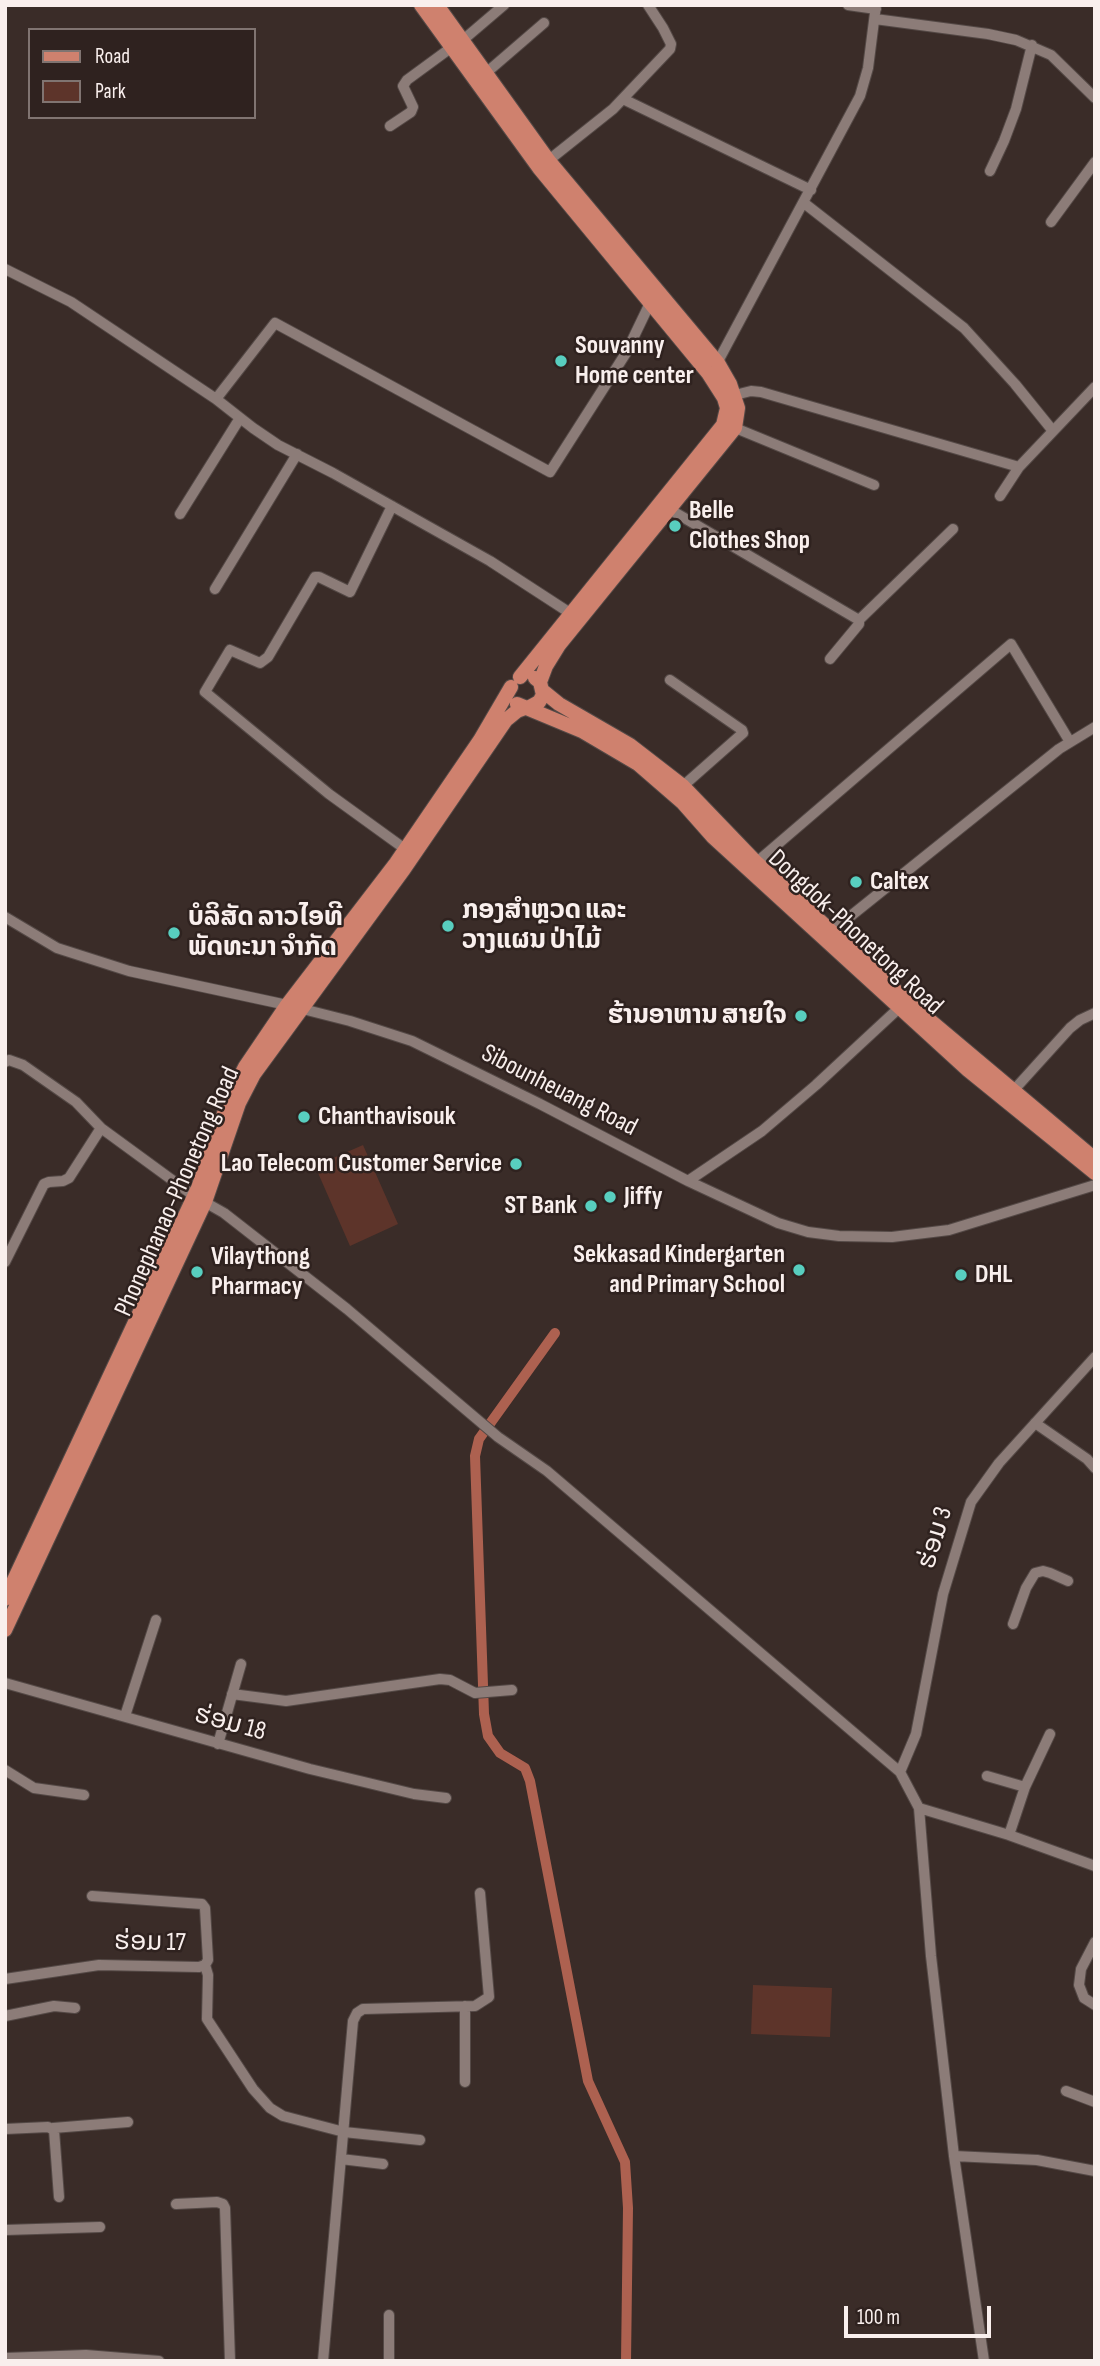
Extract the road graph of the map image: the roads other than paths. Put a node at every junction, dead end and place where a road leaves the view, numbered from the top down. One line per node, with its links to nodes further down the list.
1 (421, 5): 8 (main road)
2 (437, 5): 8 (main road)
3 (504, 5): 8 (street)
4 (648, 5): 12 (street)
5 (848, 5): 6 (street)
6 (876, 11): 9 (street); 17 (street)
7 (544, 23): 10 (street)
8 (457, 43): 10 (main road); 13 (street); 15 (main road)
9 (1032, 45): 11 (street); 16 (street)
10 (486, 73): 15 (main road)
11 (1095, 98)
12 (623, 99): 15 (street); 17 (street)
13 (390, 126)
14 (1095, 162): 19 (street)
15 (544, 164): 21 (main road); 22 (main road)
16 (990, 171)
17 (811, 190): 18 (street)
18 (804, 202): 22 (street); 28 (street)
19 (1051, 222)
20 (5, 269): 25 (street)
21 (651, 301): 22 (main road); 25 (street)
22 (714, 370): 24 (main road); 27 (main road)
23 (1095, 387): 28 (street)
24 (735, 395): 27 (main road); 30 (street)
25 (216, 399): 26 (street)
26 (240, 418): 29 (street); 35 (street)
27 (730, 425): 31 (street); 34 (main road); 38 (main road, Phonephanao-Phonetong Road)
28 (1053, 431): 30 (street)
29 (297, 454): 33 (street); 37 (street)
30 (1019, 467): 32 (street)
31 (874, 485)
32 (1000, 496)
33 (392, 506): 38 (street); 49 (street)
34 (669, 509): 39 (street); 43 (main road)
35 (180, 514)
36 (953, 529): 39 (street)
37 (215, 589)
38 (570, 613): 42 (main road, Phonephanao-Phonetong Road)
39 (859, 620): 40 (street)
40 (830, 659)
41 (670, 680): 48 (street)
42 (516, 682): 43 (main road); 44 (main road); 49 (main road, Phonephanao-Phonetong Road)
43 (542, 686): 44 (main road); 45 (main road)
44 (527, 708): 45 (main road); 50 (main road, Phonephanao-Phonetong Road)
45 (586, 727): 48 (main road, Dongdok-Phonetong Road); 51 (main road, Dongdok-Phonetong Road)
46 (1095, 727): 47 (street)
47 (1070, 743): 51 (street); 53 (street)
48 (683, 786): 51 (main road, Dongdok-Phonetong Road)
49 (405, 849): 50 (main road, Phonephanao-Phonetong Road)
50 (400, 866): 54 (main road, Phonephanao-Phonetong Road)
51 (753, 866): 53 (main road, Dongdok-Phonetong Road)
52 (5, 917): 54 (street, Sibounheuang Road)
53 (828, 934): 55 (main road, Dongdok-Phonetong Road); 58 (main road, Dongdok-Phonetong Road)
54 (294, 1007): 62 (street, Sibounheuang Road); 64 (main road, Phonephanao-Phonetong Road)
55 (900, 1008): 61 (main road, Dongdok-Phonetong Road); 62 (street)
56 (1095, 1013): 58 (street)
57 (5, 1062): 59 (street)
58 (1013, 1091): 60 (main road, Dongdok-Phonetong Road)
59 (101, 1128): 64 (street); 65 (street)
60 (1095, 1159)
61 (1095, 1173)
62 (688, 1181): 63 (street, Sibounheuang Road)
63 (1095, 1185)
64 (199, 1199): 70 (main road, Phonephanao-Phonetong Road); 73 (main road, Phonephanao-Phonetong Road); 82 (street)
65 (5, 1262)
66 (1095, 1357): 67 (street, ຮ່ອມ 3)
67 (1035, 1423): 68 (street); 82 (street, ຮ່ອມ 3)
68 (1095, 1468)
69 (1068, 1581): 72 (street)
70 (5, 1599)
71 (156, 1620): 78 (street)
72 (1013, 1624)
73 (5, 1630)
74 (241, 1664): 77 (street)
75 (5, 1683): 78 (street, ຮ່ອມ 18)
76 (512, 1690): 77 (street)
77 (232, 1694): 80 (street)
78 (125, 1716): 80 (street, ຮ່ອມ 18)
79 (1050, 1734): 84 (street)
80 (218, 1744): 86 (street, ຮ່ອມ 18)
81 (5, 1770): 85 (street)
82 (900, 1772): 87 (street)
83 (986, 1776): 84 (street)
84 (1025, 1787): 88 (street)
85 (84, 1796)
86 (446, 1798)
87 (919, 1808): 88 (street); 107 (street)
88 (1009, 1835): 89 (street)
89 (1095, 1866)
90 (480, 1894): 96 (street)
91 (92, 1896): 93 (street, ຮ່ອມ 17)
92 (1095, 1942): 95 (street)
93 (205, 1965): 94 (street, ຮ່ອມ 17); 105 (street)
94 (5, 1979)
95 (1095, 2005)
96 (465, 2006): 99 (street); 105 (street)
97 (75, 2008): 98 (street)
98 (5, 2016)
99 (465, 2082)
100 (1066, 2091): 101 (street)
101 (1095, 2102)
102 (128, 2122): 103 (street)
103 (52, 2128): 104 (street); 112 (street)
104 (5, 2129)
105 (344, 2132): 106 (street); 109 (street)
106 (419, 2140)
107 (954, 2155): 111 (street); 123 (street)
108 (1095, 2158): 111 (street)
109 (341, 2159): 110 (street); 121 (street)
110 (383, 2164)
111 (1092, 2170)
112 (60, 2197)
113 (176, 2204): 120 (street)
114 (100, 2227): 115 (street)
115 (5, 2230)
116 (390, 2315): 122 (street)
117 (5, 2358): 118 (street)
118 (86, 2358): 119 (street)
119 (159, 2361)
120 (230, 2361)
121 (323, 2361)
122 (389, 2361)
123 (984, 2361)

